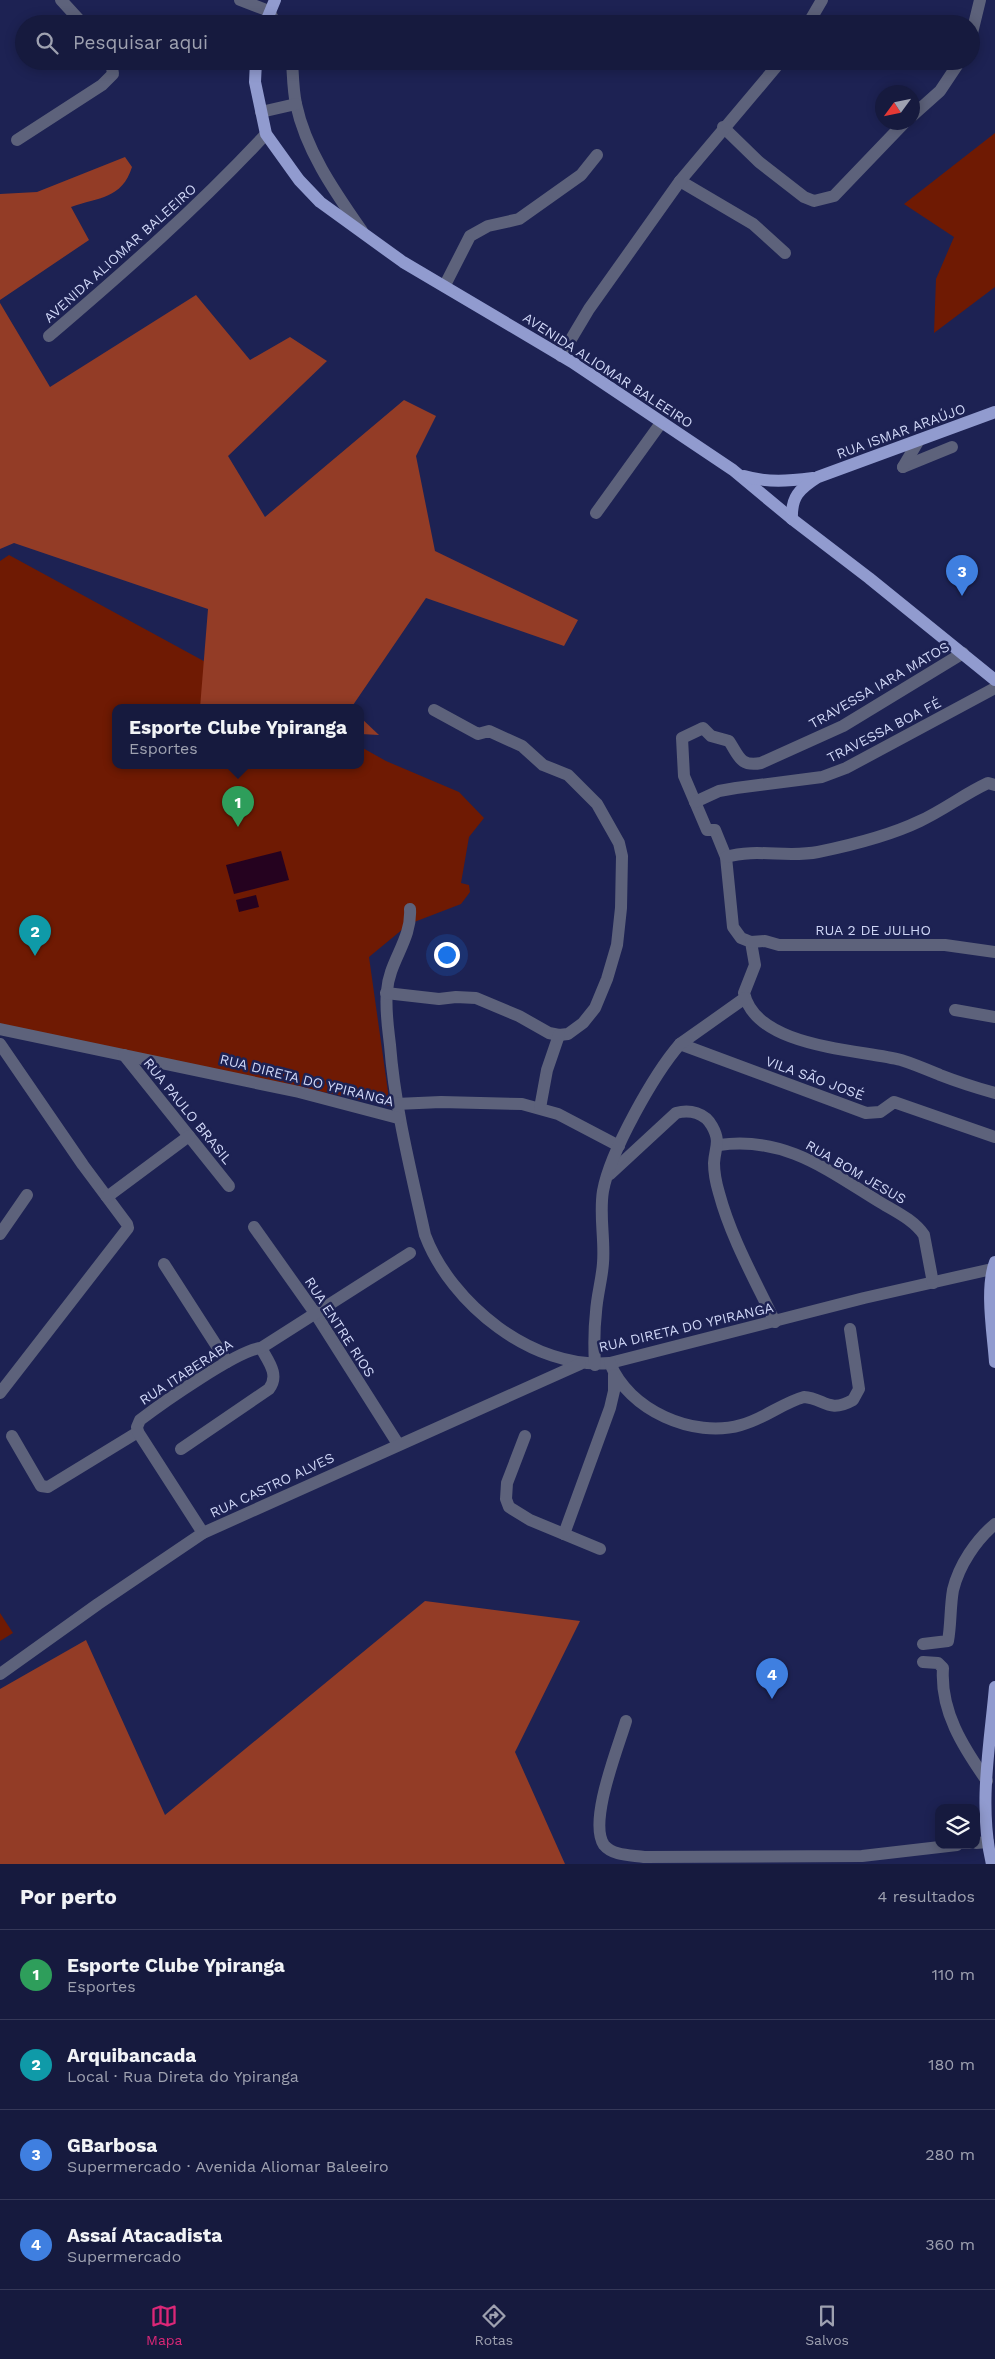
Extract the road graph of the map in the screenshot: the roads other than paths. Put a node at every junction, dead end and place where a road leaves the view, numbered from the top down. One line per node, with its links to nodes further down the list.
1 (61, 0): 6 (street)
2 (240, 0): 5 (street)
3 (822, 0): 7 (street)
4 (980, 0): 8 (street)
5 (272, 5)
6 (74, 15)
7 (813, 15)
8 (976, 15)
9 (112, 70): 20 (street)
10 (256, 70): 16 (main road, AVENIDA ALIOMAR BALEEIRO)
11 (293, 70): 14 (street)
12 (773, 70): 17 (street)
13 (954, 70): 15 (street)
14 (296, 104): 16 (street); 23 (street)
15 (920, 109)
16 (261, 112): 19 (main road, AVENIDA ALIOMAR BALEEIRO)
17 (723, 127): 18 (street); 22 (street)
18 (897, 130)
19 (266, 134): 23 (main road, AVENIDA ALIOMAR BALEEIRO); 26 (street, AVENIDA ALIOMAR BALEEIRO)
20 (17, 140)
21 (597, 155): 25 (street)
22 (680, 181): 24 (street); 27 (street)
23 (366, 237): 25 (main road, AVENIDA ALIOMAR BALEEIRO)
24 (785, 253)
25 (445, 285): 27 (main road, AVENIDA ALIOMAR BALEEIRO)
26 (49, 336)
27 (561, 356): 29 (main road, AVENIDA ALIOMAR BALEEIRO)
28 (995, 412): 30 (main road, RUA ISMAR ARAÚJO)
29 (661, 423): 32 (main road, AVENIDA ALIOMAR BALEEIRO); 34 (street)
30 (919, 440): 31 (street); 33 (main road, RUA ISMAR ARAÚJO)
31 (952, 447)
32 (740, 474): 33 (main road, RUA ISMAR ARAÚJO); 35 (main road, AVENIDA ALIOMAR BALEEIRO)
33 (818, 477): 35 (main road, RUA ISMAR ARAÚJO)
34 (596, 513)
35 (792, 520): 36 (main road, AVENIDA ALIOMAR BALEEIRO)
36 (963, 653): 37 (main road, AVENIDA ALIOMAR BALEEIRO); 41 (street, TRAVESSA IARA MATOS)
37 (995, 680)
38 (995, 688): 41 (street, TRAVESSA BOA FÉ)
39 (434, 710): 51 (street)
40 (995, 785): 42 (street)
41 (694, 802): 42 (street)
42 (726, 857): 44 (street)
43 (410, 909): 46 (street)
44 (751, 942): 45 (street, RUA 2 DE JULHO); 47 (street)
45 (995, 952)
46 (386, 993): 51 (street); 56 (street)
47 (745, 998): 53 (street); 55 (street)
48 (955, 1010): 49 (street)
49 (995, 1017)
50 (3, 1032): 54 (street, RUA DIRETA DO YPIRANGA)
51 (559, 1035): 57 (street)
52 (0, 1044): 66 (street)
53 (680, 1044): 60 (street, VILA SÃO JOSÉ); 62 (street)
54 (124, 1055): 58 (street, RUA DIRETA DO YPIRANGA); 59 (street, RUA PAULO BRASIL)
55 (995, 1093)
56 (396, 1104): 57 (street); 58 (street)
57 (540, 1108): 62 (street)
58 (398, 1118): 80 (street, RUA DIRETA DO YPIRANGA)
59 (189, 1136): 64 (street, RUA PAULO BRASIL); 66 (street)
60 (995, 1137)
61 (719, 1145): 63 (street); 72 (street, RUA BOM JESUS); 75 (street)
62 (619, 1146): 63 (street)
63 (606, 1177): 81 (street)
64 (229, 1186)
65 (27, 1195): 68 (street)
66 (107, 1197): 83 (street)
67 (254, 1227): 73 (street, RUA ENTRE RIOS)
68 (0, 1234)
69 (410, 1253): 73 (street, RUA ITABERABA)
70 (164, 1264): 78 (street)
71 (994, 1266): 72 (street, RUA DIRETA DO YPIRANGA); 74 (main road)
72 (934, 1283): 75 (street, RUA DIRETA DO YPIRANGA)
73 (315, 1313): 77 (street, RUA ITABERABA); 87 (street, RUA ENTRE RIOS)
74 (993, 1318): 79 (main road)
75 (775, 1322): 82 (street, RUA DIRETA DO YPIRANGA)
76 (850, 1329): 82 (street)
77 (261, 1348): 78 (street, RUA ITABERABA); 88 (street)
78 (228, 1362): 84 (street, RUA ITABERABA)
79 (995, 1362)
80 (580, 1364): 81 (street, RUA DIRETA DO YPIRANGA); 87 (street, RUA CASTRO ALVES)
81 (595, 1365): 82 (street, RUA DIRETA DO YPIRANGA)
82 (612, 1369): 91 (street)
83 (0, 1393)
84 (138, 1432): 85 (street, RUA ITABERABA); 90 (street)
85 (12, 1436)
86 (525, 1436): 91 (street)
87 (398, 1444): 90 (street, RUA CASTRO ALVES)
88 (180, 1449)
89 (995, 1524): 93 (street)
90 (203, 1534): 95 (street, RUA CASTRO ALVES)
91 (564, 1534): 92 (street)
92 (600, 1549)
93 (923, 1644)
94 (923, 1662): 98 (street)
95 (0, 1674)
96 (995, 1687): 98 (main road)
97 (626, 1721): 100 (street)
98 (987, 1781): 99 (main road)
99 (982, 1842): 101 (main road)
100 (935, 1848)
101 (992, 1864)

